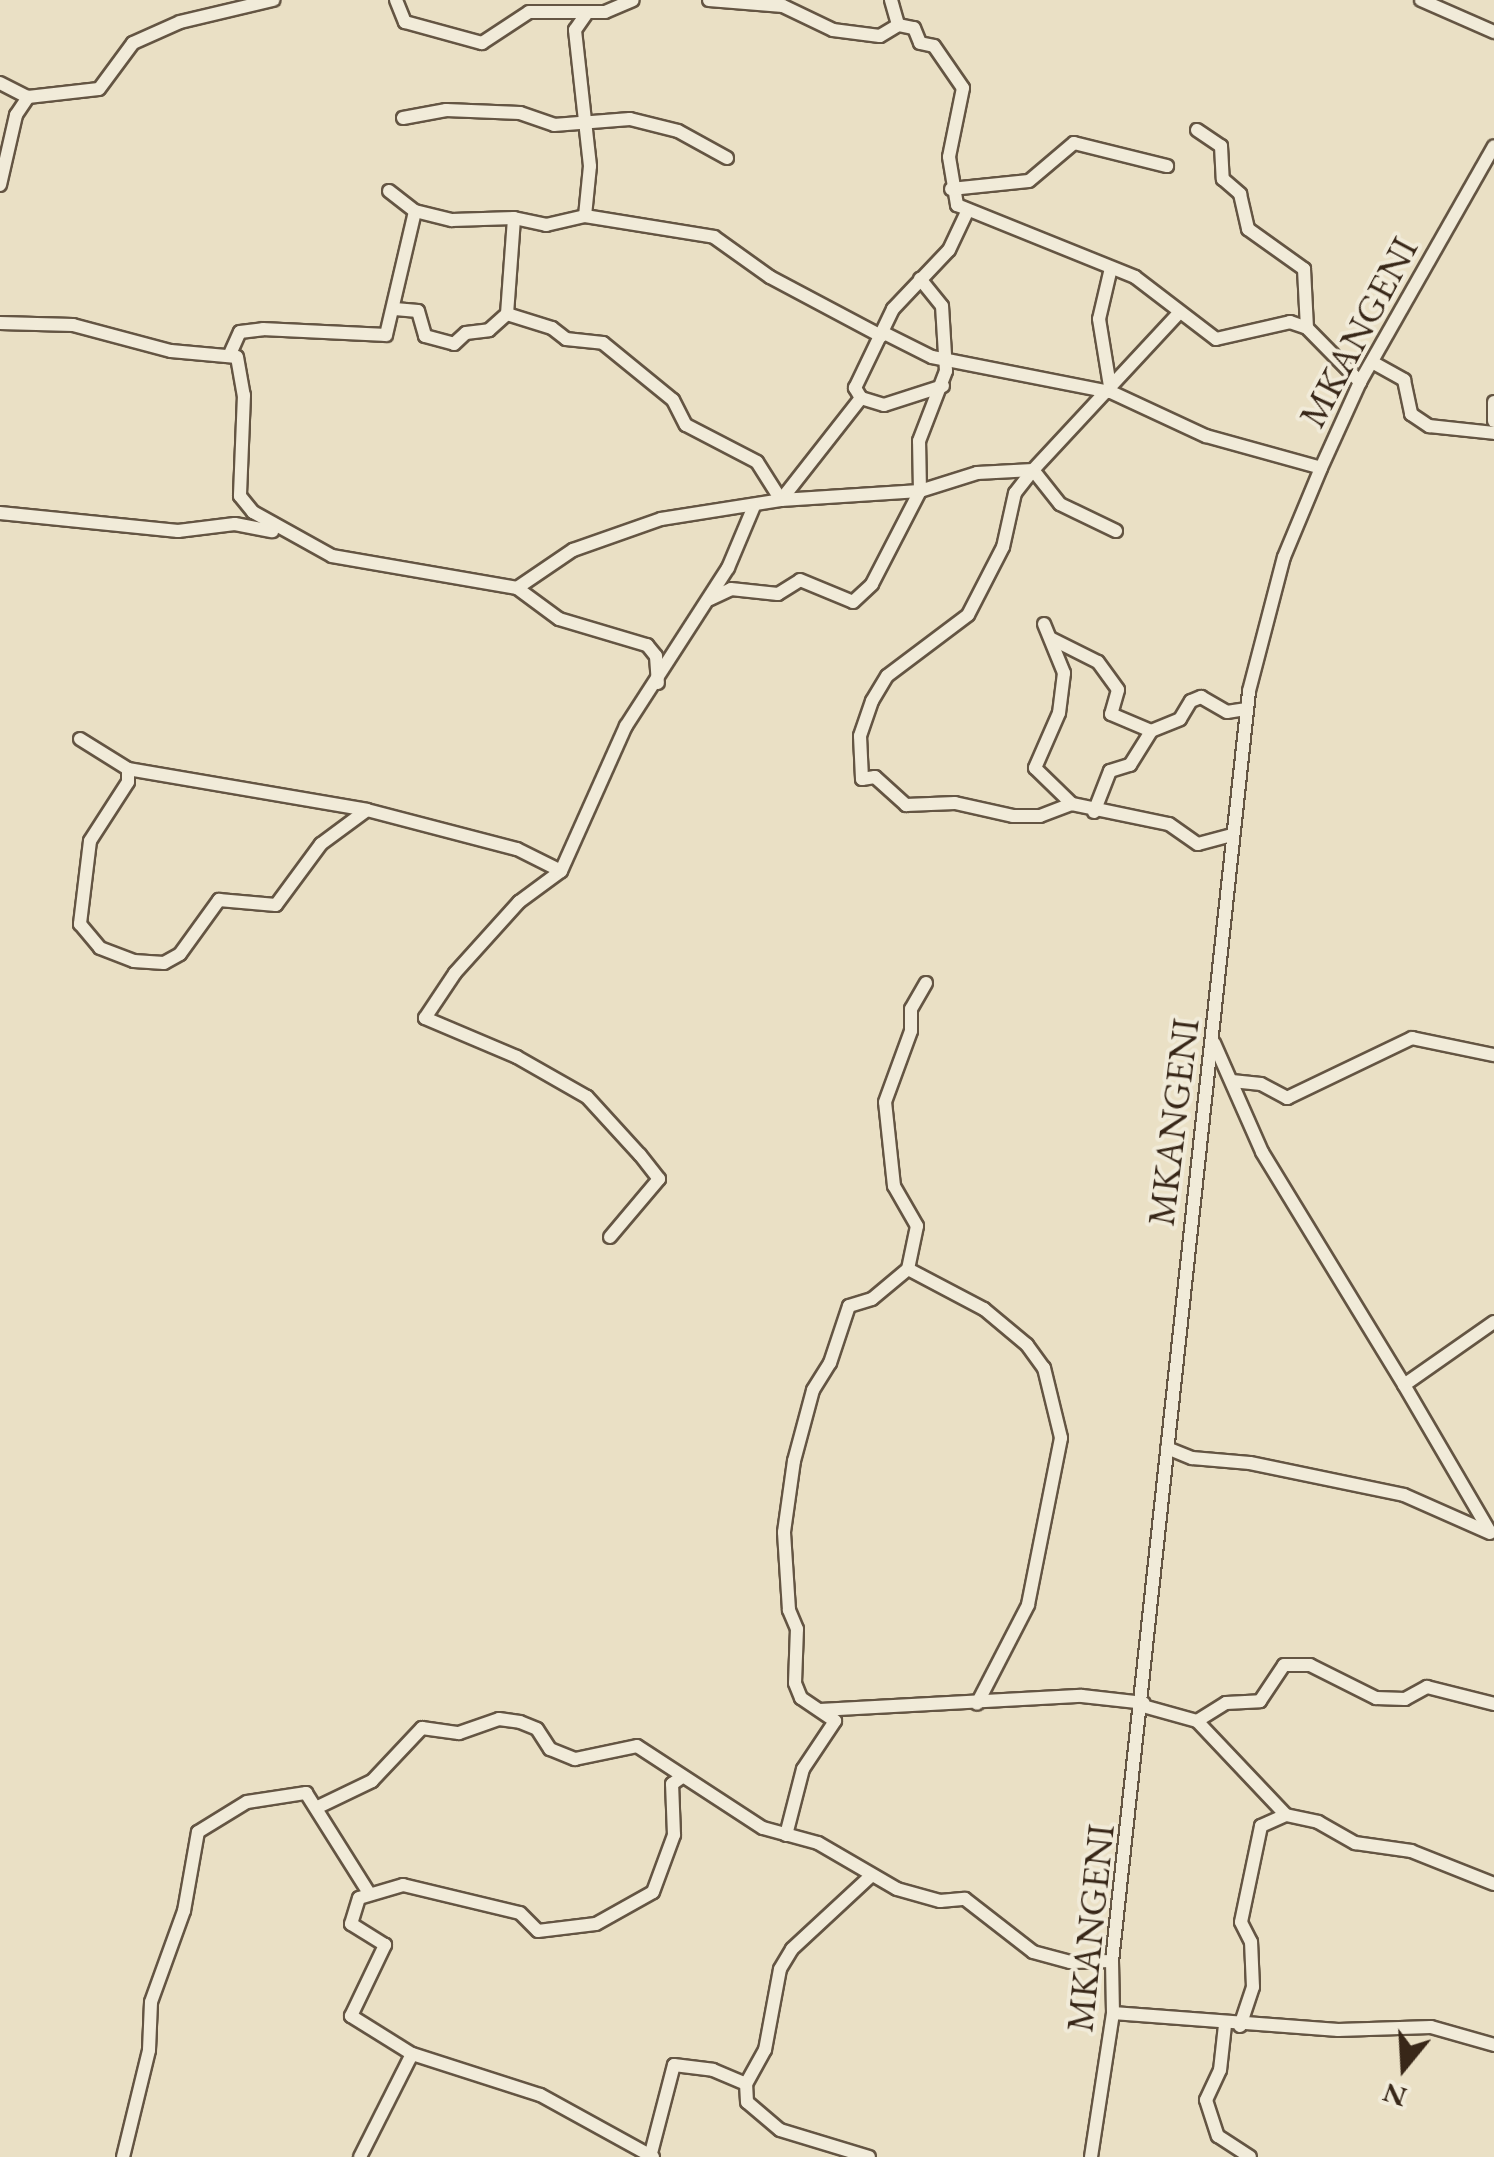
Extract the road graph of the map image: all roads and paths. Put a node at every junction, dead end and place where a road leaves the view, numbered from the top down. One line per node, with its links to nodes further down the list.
1 (273, 0): 11 (street)
2 (396, 0): 7 (street)
3 (633, 0): 7 (street)
4 (708, 0): 8 (street)
5 (891, 0): 8 (street)
6 (1421, 0): 9 (street)
7 (590, 12): 13 (street)
8 (898, 26): 19 (street)
9 (1494, 32)
10 (0, 83): 11 (street)
11 (28, 98): 18 (street)
12 (404, 118): 13 (street)
13 (584, 118): 16 (street); 23 (street)
14 (1197, 130): 31 (street)
15 (1494, 146): 35 (street, MKANGENI)
16 (727, 158)
17 (1167, 166): 19 (street)
18 (0, 185)
19 (951, 189): 22 (street)
20 (389, 191): 21 (street)
21 (415, 211): 24 (street); 27 (street)
22 (967, 212): 25 (street); 26 (street)
23 (585, 216): 24 (street); 32 (street)
24 (514, 218): 28 (street)
25 (1111, 268): 29 (street); 38 (street)
26 (920, 279): 32 (street); 34 (street)
27 (394, 309): 28 (street); 33 (street)
28 (507, 314): 46 (street)
29 (1178, 314): 31 (street); 38 (street)
30 (0, 323): 33 (street)
31 (1307, 328): 36 (street)
32 (881, 334): 34 (street); 39 (street)
33 (230, 354): 50 (street)
34 (947, 359): 37 (street); 38 (street)
35 (1372, 362): 36 (street, MKANGENI); 42 (street)
36 (1360, 382): 43 (street, MKANGENI)
37 (943, 386): 39 (street); 45 (street)
38 (1112, 392): 43 (street); 44 (street)
39 (860, 398): 46 (street)
40 (1494, 402): 41 (street)
41 (1494, 421)
42 (1494, 434)
43 (1320, 468): 56 (street, MKANGENI)
44 (1034, 470): 45 (street); 49 (street); 60 (street)
45 (920, 491): 46 (street); 52 (street)
46 (782, 500): 47 (street)
47 (754, 506): 51 (street); 52 (street)
48 (0, 514): 50 (street)
49 (1116, 531)
50 (290, 534): 51 (street)
51 (517, 588): 55 (street)
52 (708, 600): 55 (street)
53 (1044, 624): 54 (street)
54 (1052, 640): 57 (street); 60 (street)
55 (658, 686): 64 (street)
56 (1247, 709): 57 (street); 63 (street, MKANGENI)
57 (1151, 731): 62 (street)
58 (80, 739): 59 (street)
59 (128, 769): 61 (street); 61 (street)
60 (1072, 804): 62 (street)
61 (366, 810): 64 (street)
62 (1094, 812): 63 (street)
63 (1231, 835): 66 (street, MKANGENI)
64 (561, 871): 69 (street)
65 (926, 983): 70 (street)
66 (1213, 1042): 68 (street); 73 (street, MKANGENI)
67 (1494, 1055): 68 (street)
68 (1232, 1081): 72 (street)
69 (610, 1237)
70 (908, 1269): 75 (street); 78 (street)
71 (1494, 1322): 72 (street)
72 (1404, 1384): 74 (street)
73 (1167, 1448): 74 (street); 76 (street, MKANGENI)
74 (1492, 1536)
75 (977, 1704): 76 (street); 78 (street)
76 (1144, 1704): 79 (street); 87 (street, MKANGENI)
77 (1494, 1704): 79 (street)
78 (820, 1710): 83 (street)
79 (1197, 1722): 82 (street)
80 (682, 1778): 81 (street); 83 (street); 86 (street)
81 (318, 1807): 86 (street); 94 (street)
82 (1286, 1816): 85 (street); 89 (street)
83 (786, 1834): 84 (street)
84 (872, 1875): 87 (street); 92 (street)
85 (1494, 1884)
86 (369, 1892): 91 (street)
87 (1112, 1961): 88 (street, MKANGENI)
88 (1113, 2013): 89 (street); 97 (street, MKANGENI)
89 (1232, 2025): 90 (street); 98 (street)
90 (1494, 2045)
91 (412, 2054): 93 (street); 95 (street)
92 (746, 2084): 93 (street); 96 (street)
93 (651, 2156)
94 (123, 2157)
95 (360, 2157)
96 (869, 2157)
97 (1091, 2157)
98 (1250, 2157)

